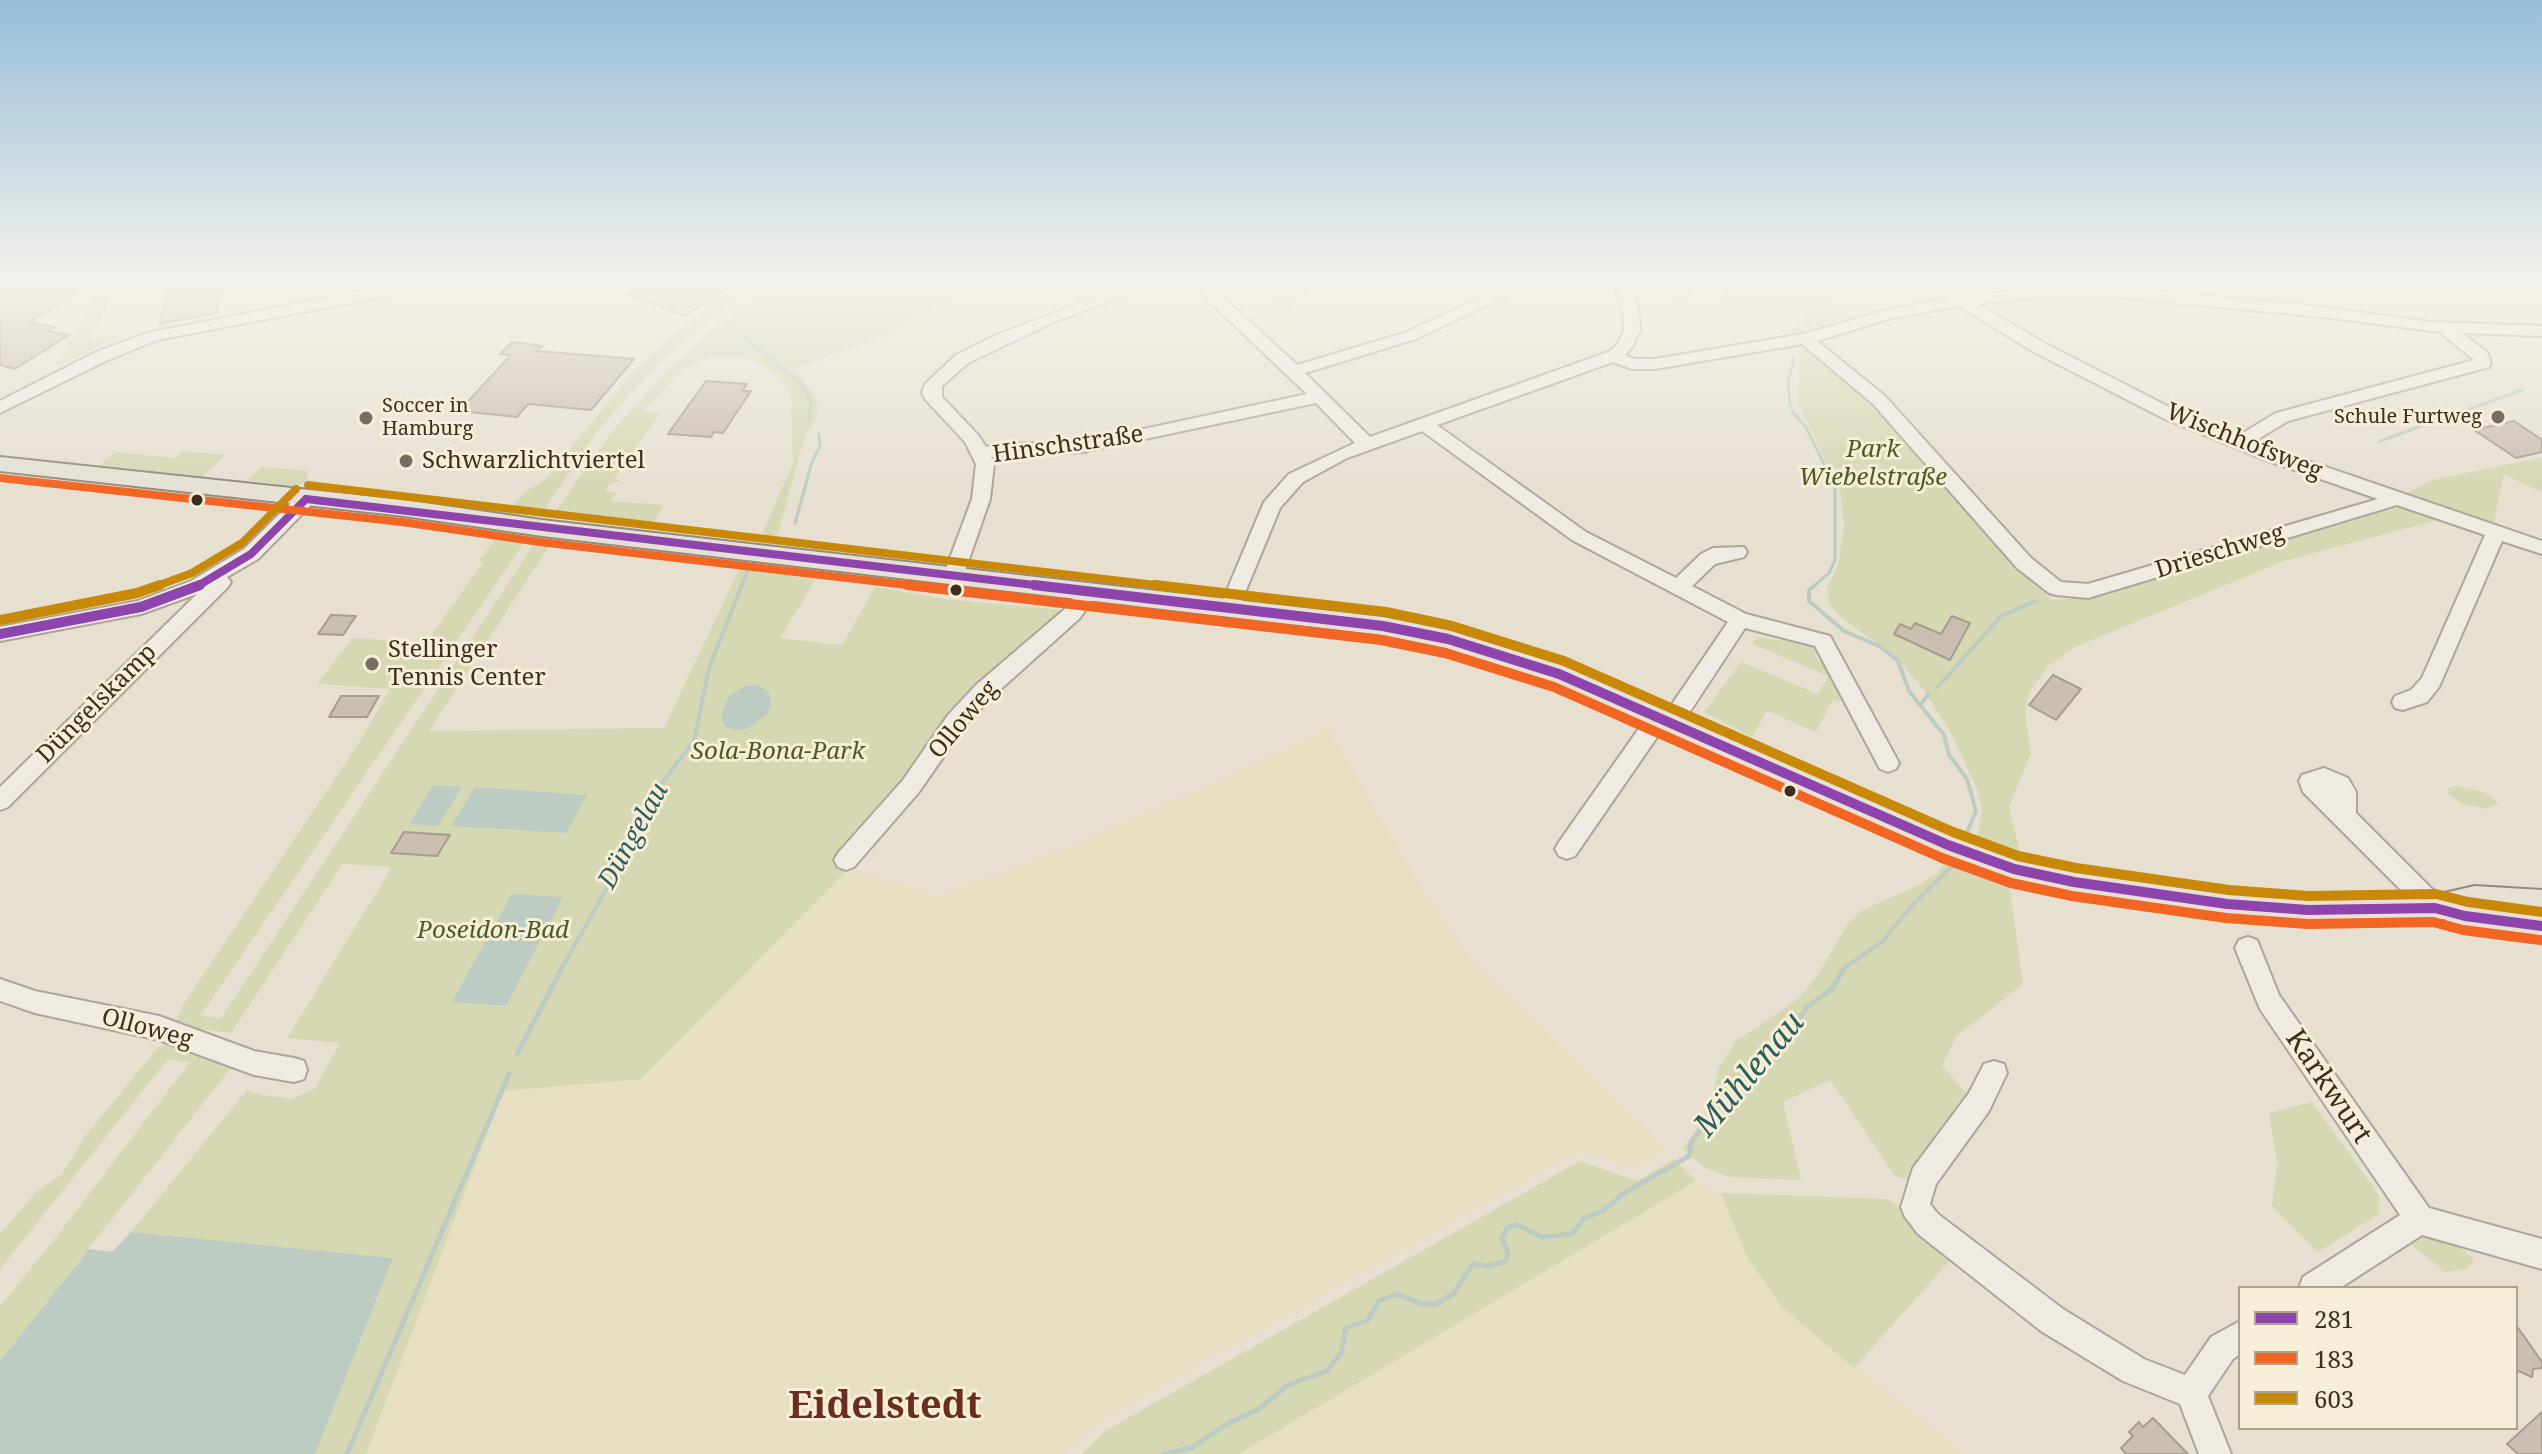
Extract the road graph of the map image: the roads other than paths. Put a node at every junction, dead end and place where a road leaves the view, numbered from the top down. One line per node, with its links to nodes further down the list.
1 (107, 354): 13 (street)
2 (972, 354): 17 (street)
3 (1276, 354): 11 (street)
4 (1351, 354): 11 (street)
5 (1616, 354): 10 (street)
6 (1716, 354): 10 (street)
7 (1823, 354): 20 (street, Drieschweg)
8 (2053, 354): 15 (street, Wischhofsweg)
9 (2478, 354): 15 (street)
10 (1614, 356): 14 (street)
11 (1294, 371): 12 (street)
12 (1320, 397): 16 (street); 17 (street, Hinschstraße)
13 (5, 403)
14 (1424, 424): 16 (street); 26 (street)
15 (2238, 443): 20 (street, Wischhofsweg)
16 (1368, 445): 29 (street)
17 (982, 454): 25 (street, Hinschstraße)
18 (0, 464): 19 (main road)
19 (306, 499): 24 (street); 25 (main road)
20 (2397, 499): 21 (street, Wischhofsweg)
21 (2496, 532): 22 (street, Wischhofsweg); 33 (street)
22 (2542, 548)
23 (1737, 552): 26 (street)
24 (235, 566): 28 (street); 30 (street, Düngelskamp)
25 (954, 574): 27 (main road)
26 (1679, 587): 31 (street)
27 (1089, 590): 29 (main road); 39 (street, Olloweg)
28 (174, 596): 30 (street); 32 (street)
29 (1230, 607): 34 (main road)
30 (194, 608): 36 (street, Düngelskamp)
31 (1740, 620): 34 (street); 35 (street)
32 (0, 634)
33 (2403, 702)
34 (1666, 718): 38 (street); 41 (main road)
35 (1888, 763)
36 (0, 801)
37 (2344, 816): 41 (street)
38 (1567, 849)
39 (846, 860)
40 (2542, 903): 41 (main road)
41 (2435, 908): 42 (main road)
42 (2542, 926)
43 (2248, 948): 47 (street, Karkwurt)
44 (0, 990): 45 (street, Olloweg)
45 (294, 1070)
46 (1994, 1073): 51 (street)
47 (2420, 1220): 48 (street); 49 (street)
48 (2542, 1254)
49 (2317, 1286)
50 (2238, 1337): 51 (street)
51 (2191, 1393): 52 (street)
52 (2215, 1454)

